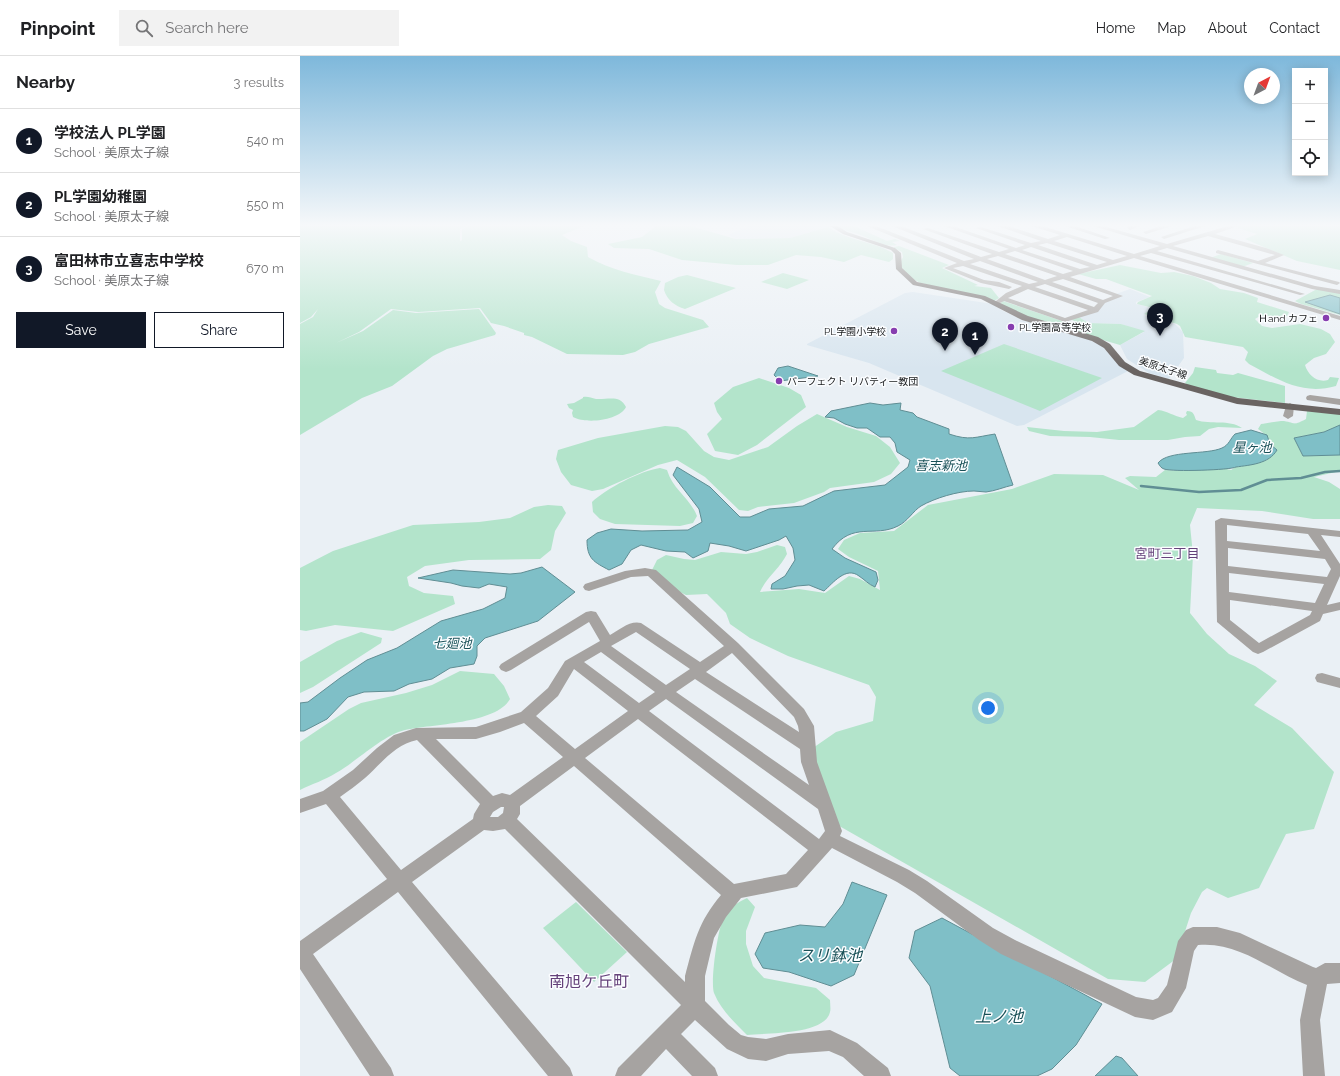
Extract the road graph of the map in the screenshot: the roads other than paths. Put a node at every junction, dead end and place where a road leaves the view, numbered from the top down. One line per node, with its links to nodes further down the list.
1 (903, 274): 24 (main road, 美原太子線)
2 (961, 274): 18 (street)
3 (992, 274): 16 (street)
4 (1024, 274): 14 (street)
5 (1054, 274): 12 (street)
6 (1076, 274): 12 (street)
7 (1192, 274): 13 (street)
8 (1227, 274): 13 (street)
9 (1231, 274): 20 (street)
10 (1264, 274): 17 (street)
11 (1298, 274): 15 (street)
12 (1064, 277): 14 (street); 22 (street)
13 (1211, 279): 23 (street)
14 (1047, 282): 16 (street); 22 (street)
15 (1340, 283)
16 (1029, 287): 18 (street); 25 (street)
17 (1314, 288): 19 (street); 20 (street)
18 (1014, 292): 21 (street); 26 (street)
19 (1340, 292)
20 (1302, 294): 23 (street)
21 (1002, 298): 24 (street); 26 (street)
22 (1103, 302): 25 (street)
23 (1288, 302): 27 (street)
24 (995, 304): 30 (main road, 美原太子線)
25 (1094, 310): 26 (street)
26 (1075, 317)
27 (1340, 318)
28 (1310, 398): 29 (street)
29 (1340, 402)
30 (1290, 406): 31 (main road, 美原太子線); 32 (street)
31 (1340, 412)
32 (1288, 416)
33 (1312, 531): 34 (street); 35 (street); 36 (street)
34 (1340, 534)
35 (1222, 544): 36 (street); 37 (street)
36 (1329, 556): 38 (street)
37 (1222, 569): 38 (street); 40 (street)
38 (1337, 575): 42 (street)
39 (589, 587): 44 (street)
40 (1223, 595): 42 (street); 42 (street)
41 (1340, 606): 42 (street)
42 (1319, 609)
43 (605, 644): 45 (street); 46 (street); 47 (street); 50 (street)
44 (733, 646): 47 (street); 54 (street)
45 (574, 662): 51 (street); 52 (street)
46 (506, 667)
47 (698, 670): 50 (street); 54 (street)
48 (1322, 678): 49 (street)
49 (1340, 683)
50 (666, 692): 51 (street); 59 (street)
51 (638, 711): 55 (street); 63 (street)
52 (526, 716): 53 (street); 55 (street)
53 (421, 734): 56 (street); 58 (street)
54 (808, 746): 59 (street)
55 (574, 757): 57 (street); 65 (street)
56 (329, 796): 60 (street); 64 (street)
57 (512, 803): 58 (street); 61 (street)
58 (490, 804): 62 (street)
59 (825, 805): 63 (street)
60 (300, 806)
61 (507, 820): 62 (street); 69 (street)
62 (482, 822): 64 (street)
63 (825, 844): 65 (street); 68 (street)
64 (400, 881): 66 (street); 72 (street)
65 (733, 894): 69 (street)
66 (300, 952): 71 (street)
67 (1340, 973): 68 (street)
68 (1318, 978): 76 (street)
69 (695, 1005): 70 (street); 75 (street)
70 (666, 1034): 73 (street); 74 (street)
71 (383, 1076)
72 (562, 1076)
73 (626, 1076)
74 (707, 1076)
75 (880, 1076)
76 (1314, 1076)

